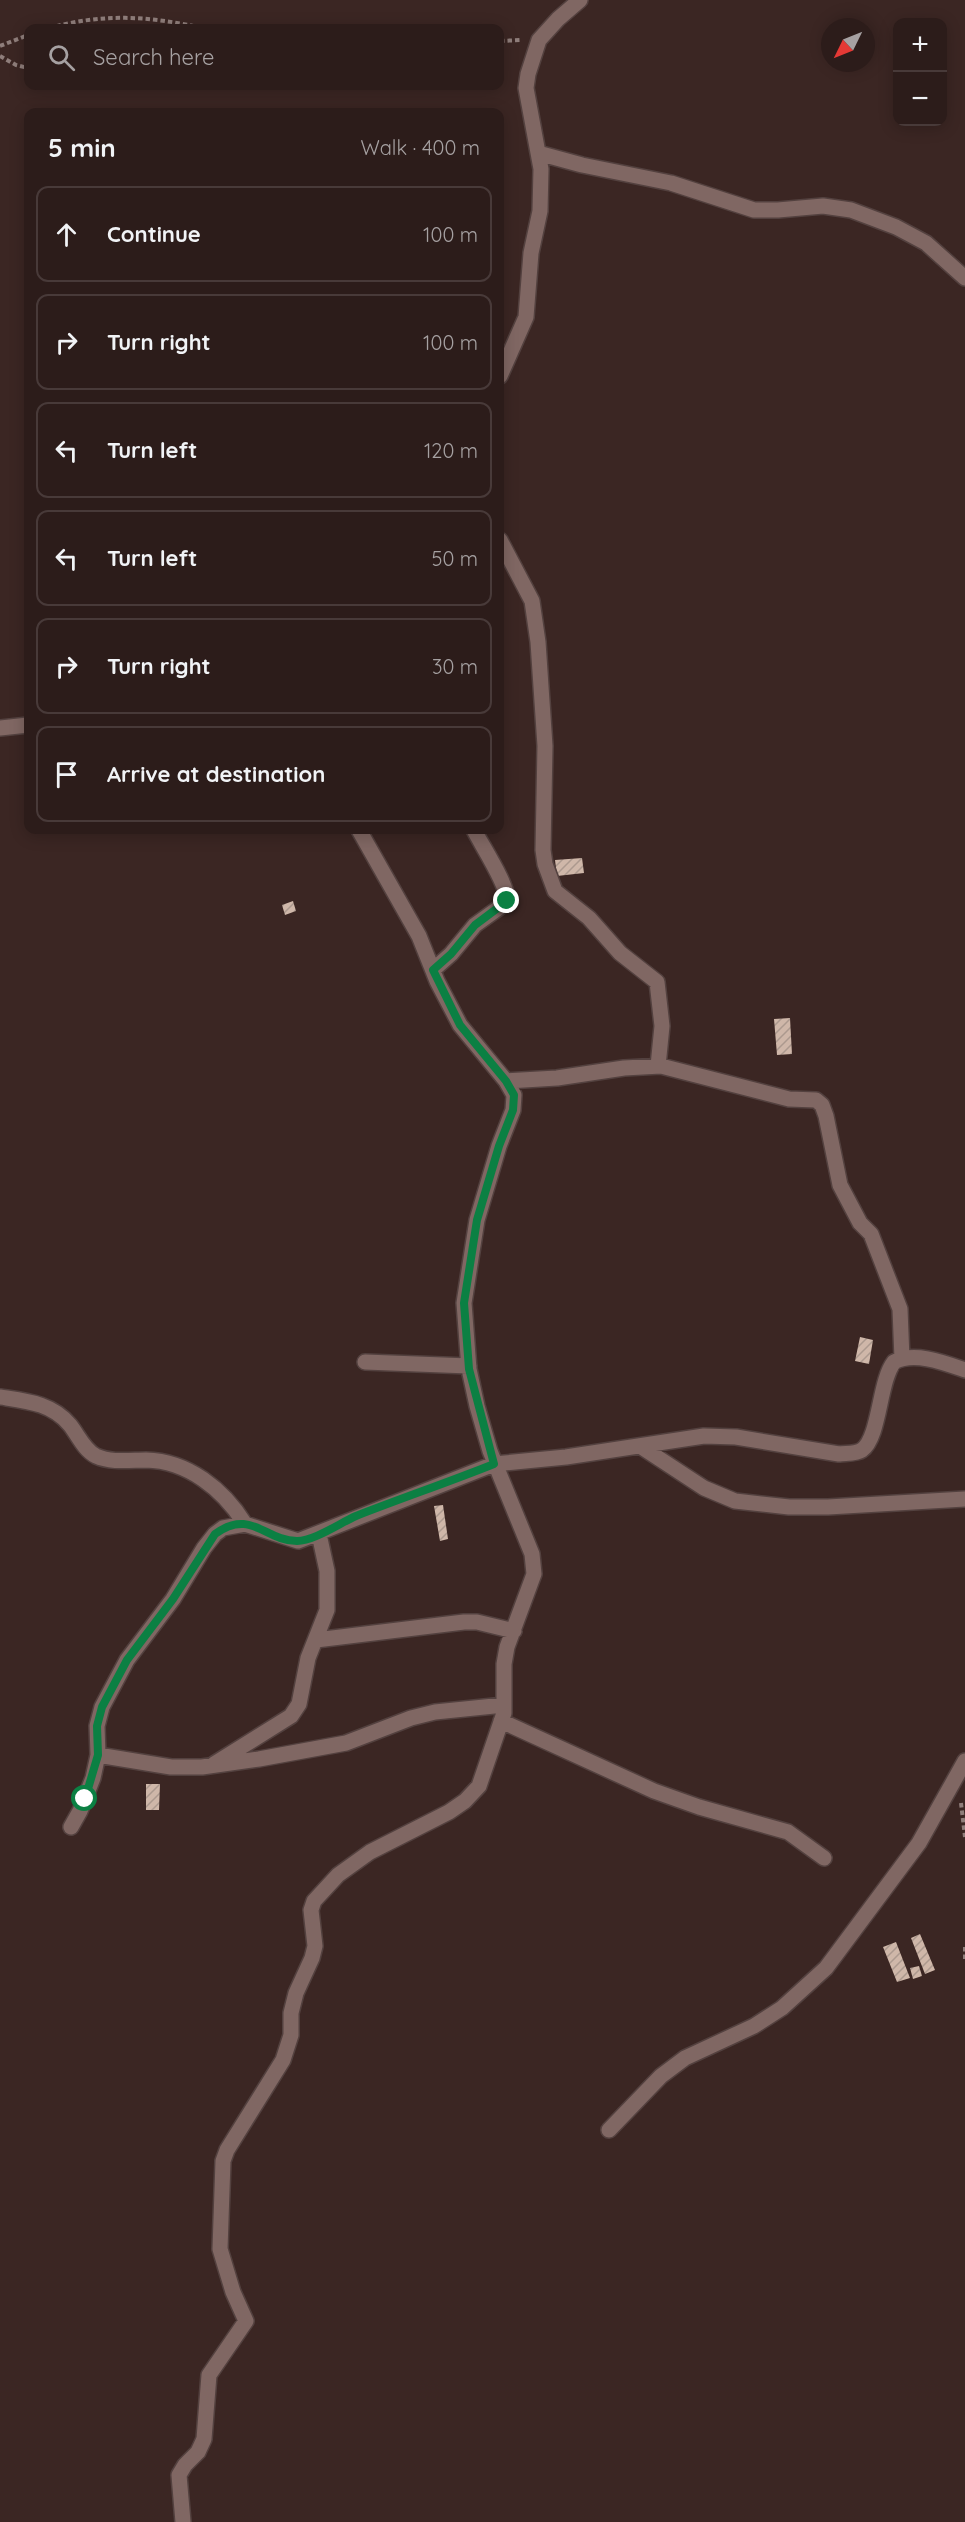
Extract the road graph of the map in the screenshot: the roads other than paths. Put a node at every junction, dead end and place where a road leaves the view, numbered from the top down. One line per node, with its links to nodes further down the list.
1 (580, 0): 2 (street)
2 (538, 153): 3 (street); 4 (street)
3 (965, 278)
4 (504, 367)
5 (504, 548): 11 (street)
6 (24, 725): 7 (street)
7 (0, 728)
8 (360, 834): 10 (street)
9 (476, 834): 10 (street)
10 (433, 970): 12 (street)
11 (658, 1066): 12 (street); 13 (street)
12 (506, 1081): 15 (street)
13 (902, 1359): 16 (street); 18 (street)
14 (365, 1362): 15 (street)
15 (469, 1366): 19 (street)
16 (965, 1370)
17 (0, 1397): 21 (street)
18 (640, 1446): 19 (street); 20 (street)
19 (494, 1464): 22 (street); 23 (street)
20 (965, 1499)
21 (245, 1524): 22 (street); 27 (street)
22 (319, 1534): 24 (street)
23 (514, 1631): 24 (street); 25 (street)
24 (316, 1640): 29 (street)
25 (504, 1705): 26 (street); 29 (street)
26 (501, 1721): 31 (street); 33 (street)
27 (98, 1755): 29 (street); 30 (street)
28 (965, 1761): 32 (street)
29 (211, 1766)
30 (70, 1827)
31 (824, 1858)
32 (609, 2130)
33 (183, 2522)

